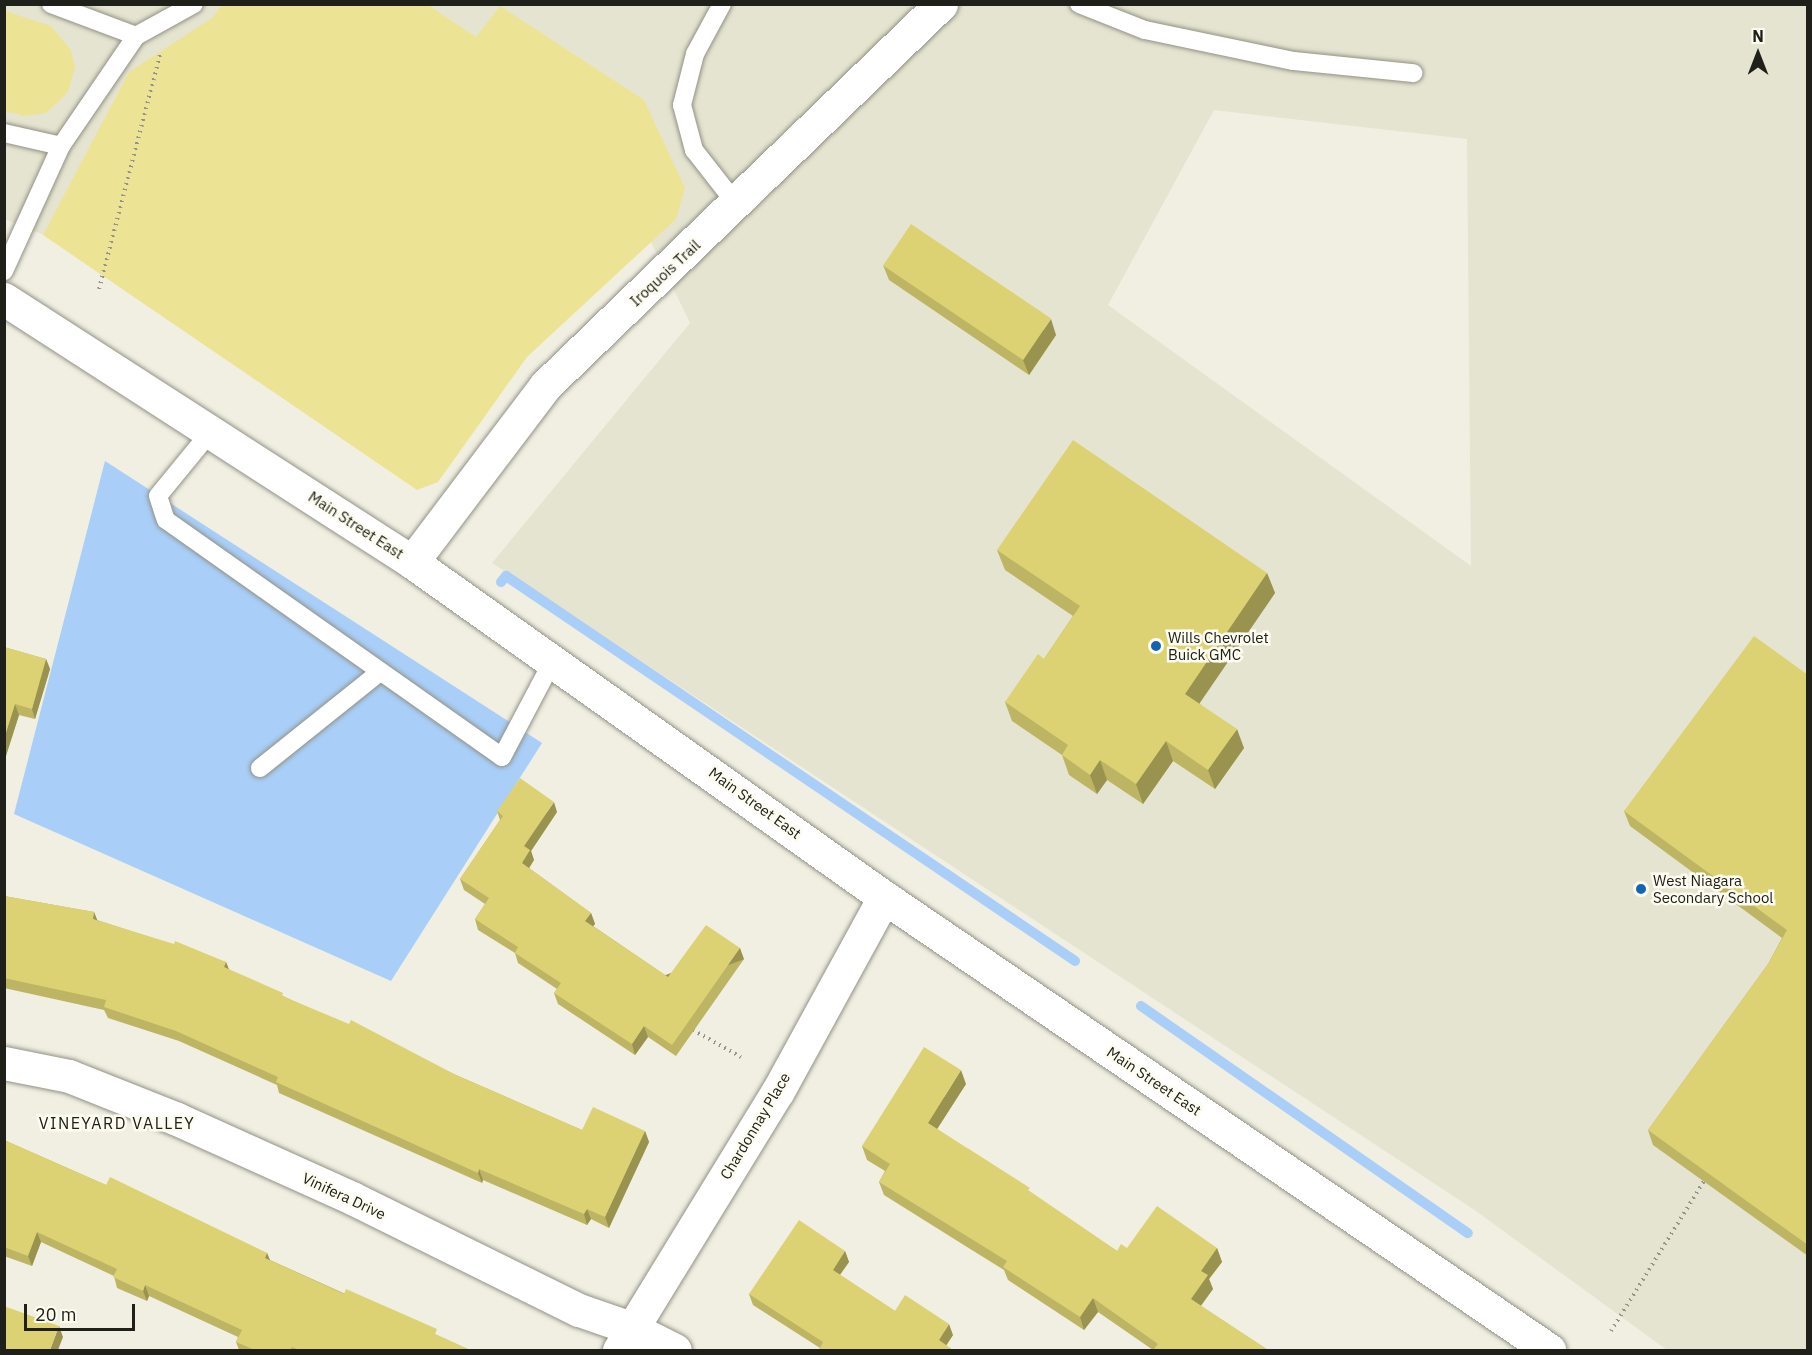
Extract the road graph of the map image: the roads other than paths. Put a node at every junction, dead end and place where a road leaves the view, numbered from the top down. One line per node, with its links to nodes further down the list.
1 (51, 4): 6 (lane)
2 (194, 4): 6 (lane)
3 (722, 4): 10 (lane)
4 (941, 4): 10 (street, Iroquois Trail)
5 (1079, 4): 7 (lane)
6 (136, 36): 9 (lane)
7 (1413, 73)
8 (4, 133): 9 (lane)
9 (61, 146): 11 (lane)
10 (737, 205): 14 (street, Iroquois Trail)
11 (4, 271)
12 (4, 299): 13 (street, Main Street East)
13 (212, 430): 14 (street, Main Street East); 16 (lane)
14 (412, 562): 15 (street, Main Street East)
15 (551, 664): 16 (lane); 18 (street, Main Street East)
16 (380, 672): 17 (lane)
17 (260, 768)
18 (884, 897): 20 (street, Chardonnay Place); 22 (street, Main Street East)
19 (4, 1063): 20 (street, Vinifera Drive)
20 (625, 1339): 21 (street, Vinifera Drive)
21 (675, 1350)
22 (1549, 1350)

